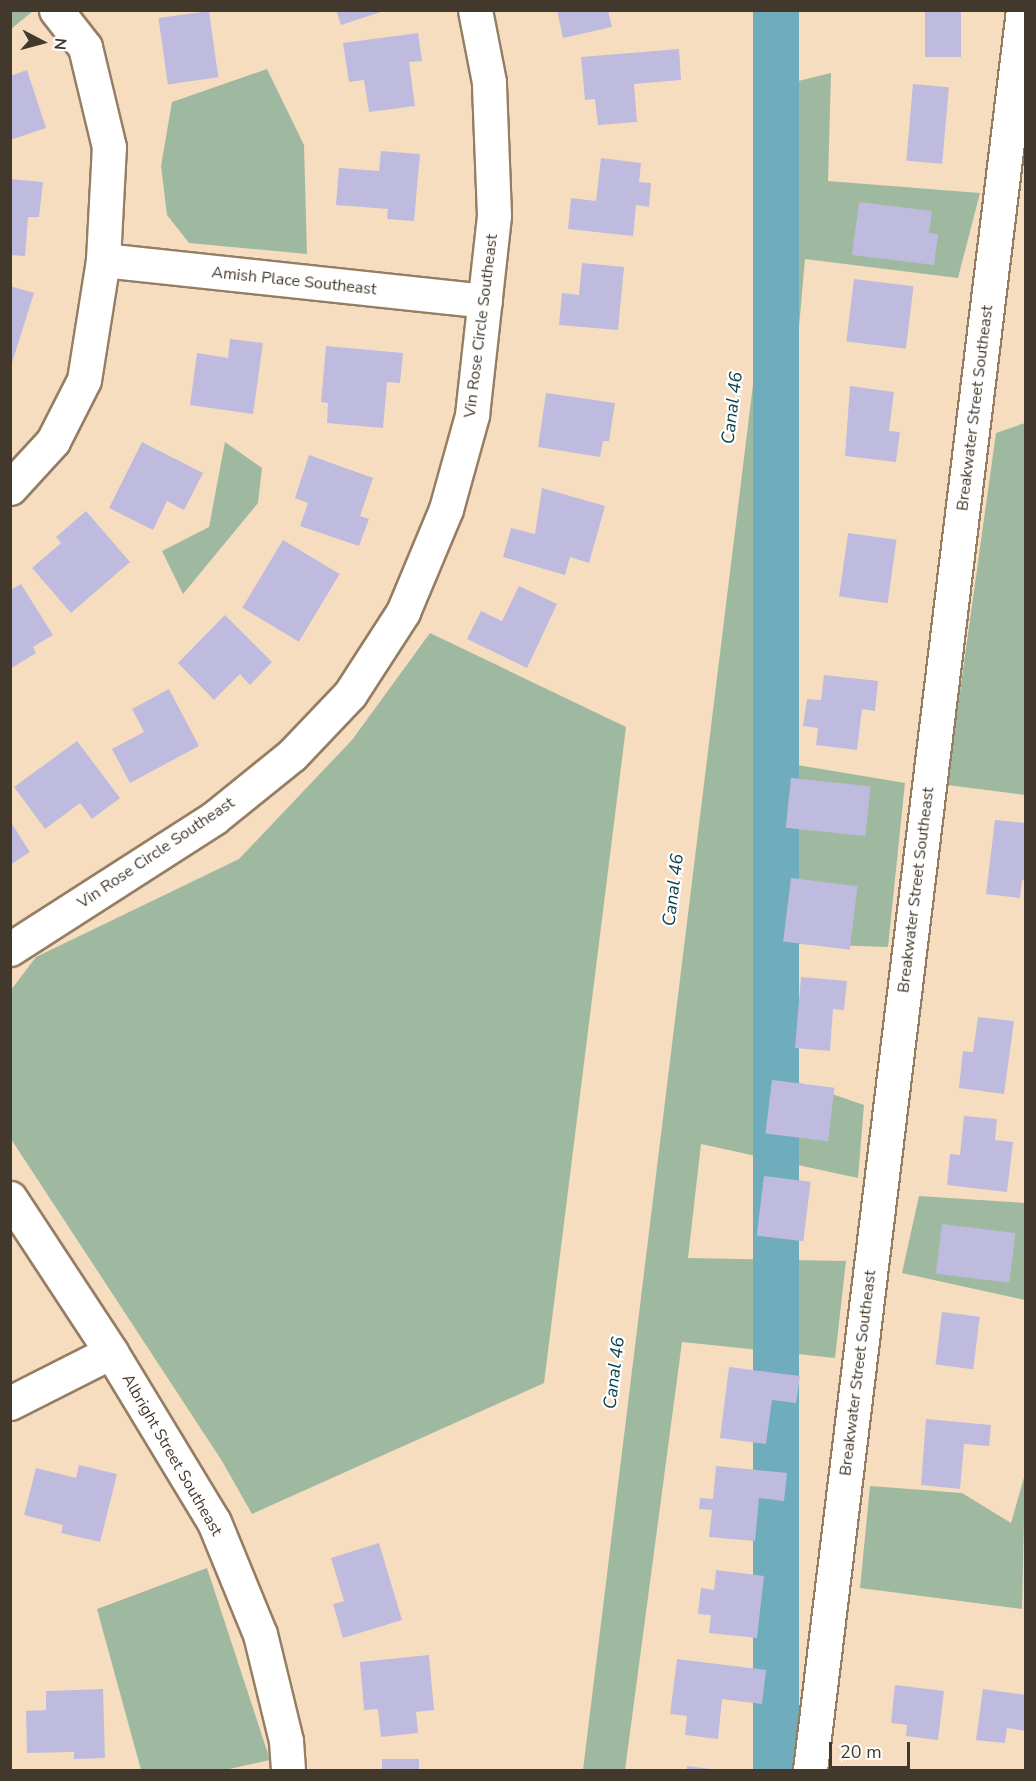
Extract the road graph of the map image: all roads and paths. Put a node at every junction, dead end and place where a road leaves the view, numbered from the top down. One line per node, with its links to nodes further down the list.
1 (56, 10): 4 (street)
2 (475, 10): 5 (street, Vin Rose Circle Southeast)
3 (1023, 10): 12 (street, Breakwater Street Southeast)
4 (103, 260): 5 (street, Amish Place Southeast); 6 (street)
5 (485, 301): 7 (street, Vin Rose Circle Southeast)
6 (10, 488)
7 (10, 949)
8 (10, 1198): 9 (street, Albright Street Southeast)
9 (111, 1352): 10 (street); 11 (street, Albright Street Southeast)
10 (10, 1403)
11 (288, 1770)
12 (810, 1770)

